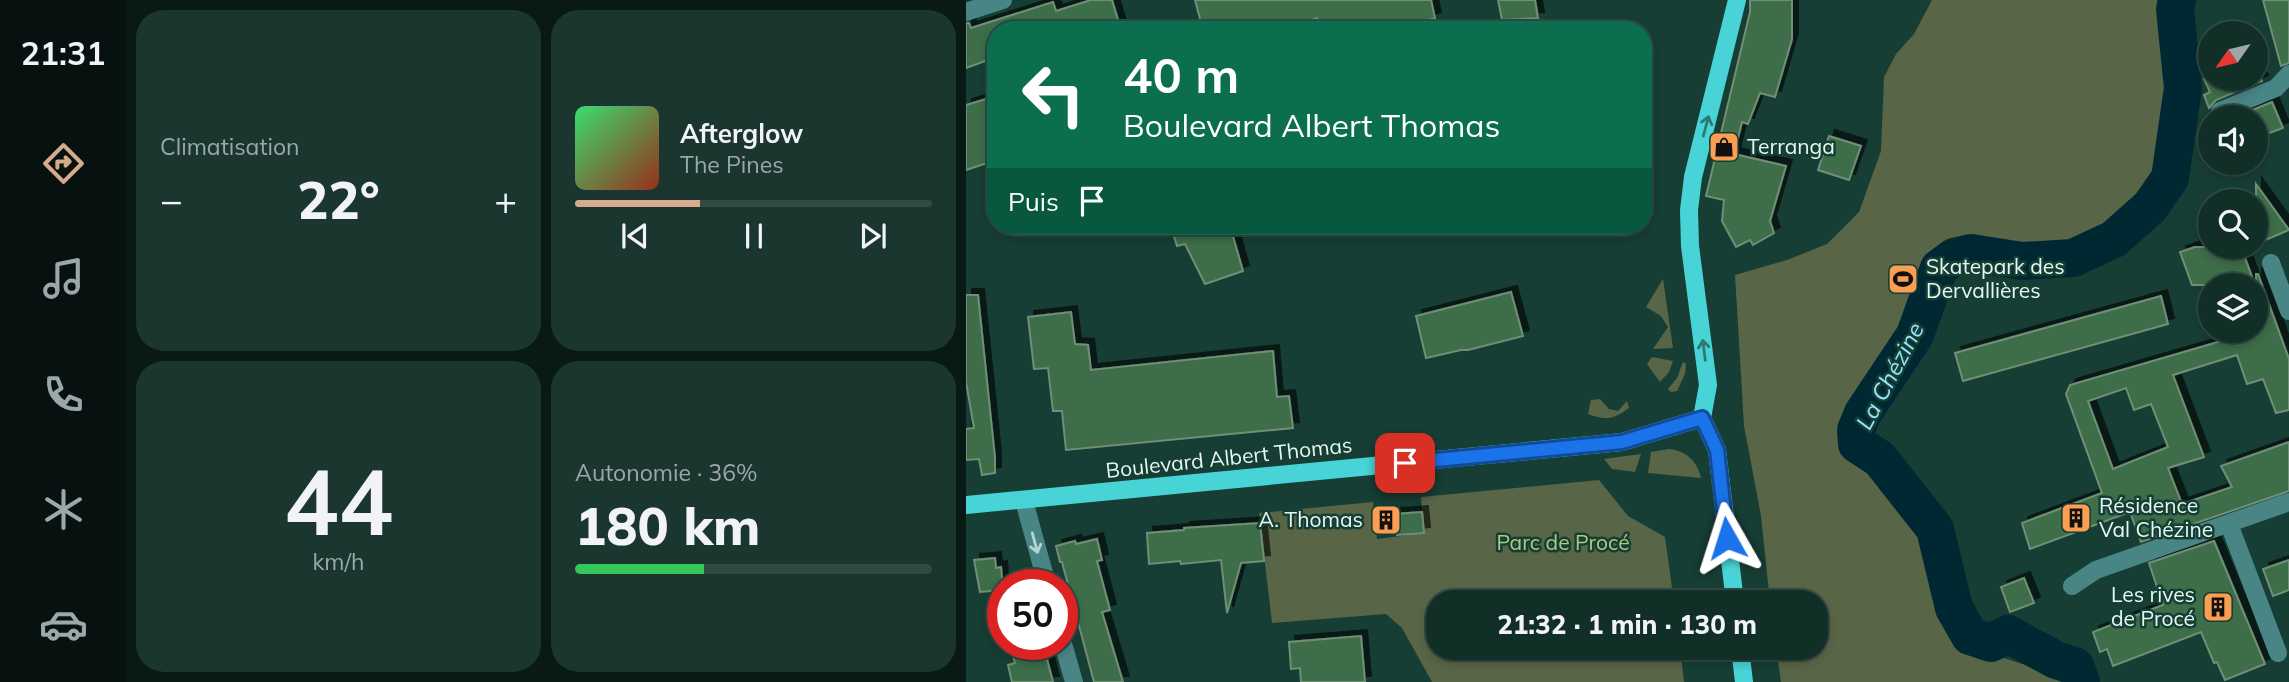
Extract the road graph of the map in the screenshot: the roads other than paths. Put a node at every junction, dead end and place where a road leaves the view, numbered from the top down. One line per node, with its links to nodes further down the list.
1 (1003, 0): 3 (street)
2 (1737, 0): 8 (main road, one-way to 2)
3 (966, 12)
4 (2289, 74): 5 (street)
5 (2235, 105)
6 (2271, 263): 7 (street)
7 (2289, 311)
8 (1702, 418): 9 (main road, Boulevard Albert Thomas); 15 (main road)
9 (1024, 501): 11 (main road, Boulevard Albert Thomas); 13 (street, one-way to 13)
10 (2289, 502): 12 (street)
11 (966, 505)
12 (2229, 524): 14 (street); 16 (street)
13 (1043, 569)
14 (2072, 586)
15 (1734, 590)
16 (2278, 653)
17 (1068, 660): 19 (street)
18 (1741, 660): 20 (main road)
19 (1074, 682)
20 (1744, 682)

